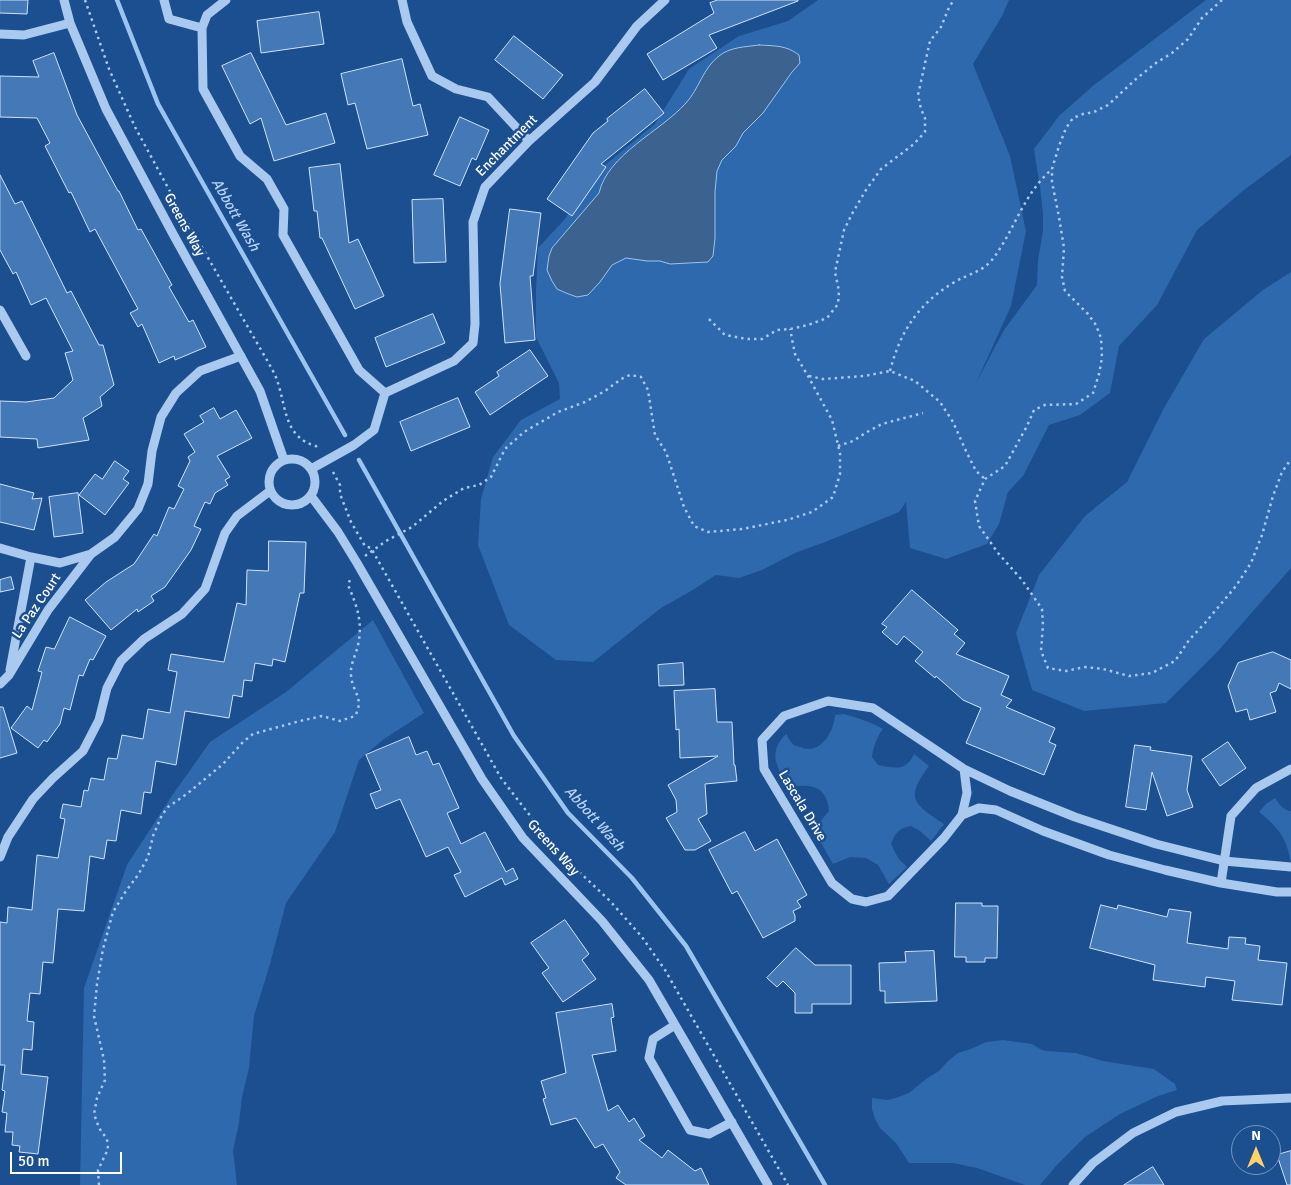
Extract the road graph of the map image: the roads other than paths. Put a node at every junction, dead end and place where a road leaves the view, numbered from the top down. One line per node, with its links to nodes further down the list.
1 (64, 0): 6 (street, Greens Way)
2 (164, 0): 7 (street)
3 (226, 0): 7 (street)
4 (402, 0): 9 (street)
5 (665, 0): 9 (street, Enchantment)
6 (70, 23): 8 (street); 12 (street, Greens Way)
7 (202, 28): 13 (street)
8 (0, 34)
9 (529, 141): 13 (street, Enchantment)
10 (0, 310): 11 (street)
11 (26, 356)
12 (241, 356): 14 (street, Greens Way); 19 (street)
13 (385, 393): 15 (street)
14 (284, 460): 15 (street); 16 (street)
15 (311, 469): 17 (street)
16 (270, 490): 17 (street); 26 (street)
17 (311, 496): 31 (street, Greens Way)
18 (0, 548): 20 (street)
19 (91, 554): 20 (street); 21 (street, La Paz Court)
20 (31, 557): 21 (street, La Paz Court)
21 (9, 676): 22 (street, La Paz Court)
22 (0, 684)
23 (1291, 769): 27 (street)
24 (964, 770): 25 (street, Lascala Drive); 25 (street, Lascala Drive); 27 (street, Lascala Drive)
25 (962, 816): 29 (street)
26 (0, 857)
27 (1224, 861): 28 (street, Lascala Drive); 29 (street)
28 (1291, 867)
29 (1221, 883): 30 (street)
30 (1291, 892)
31 (675, 1025): 33 (street, Greens Way); 33 (street)
32 (1291, 1098): 35 (street)
33 (732, 1122): 34 (street, Greens Way)
34 (768, 1185)
35 (1073, 1185)

